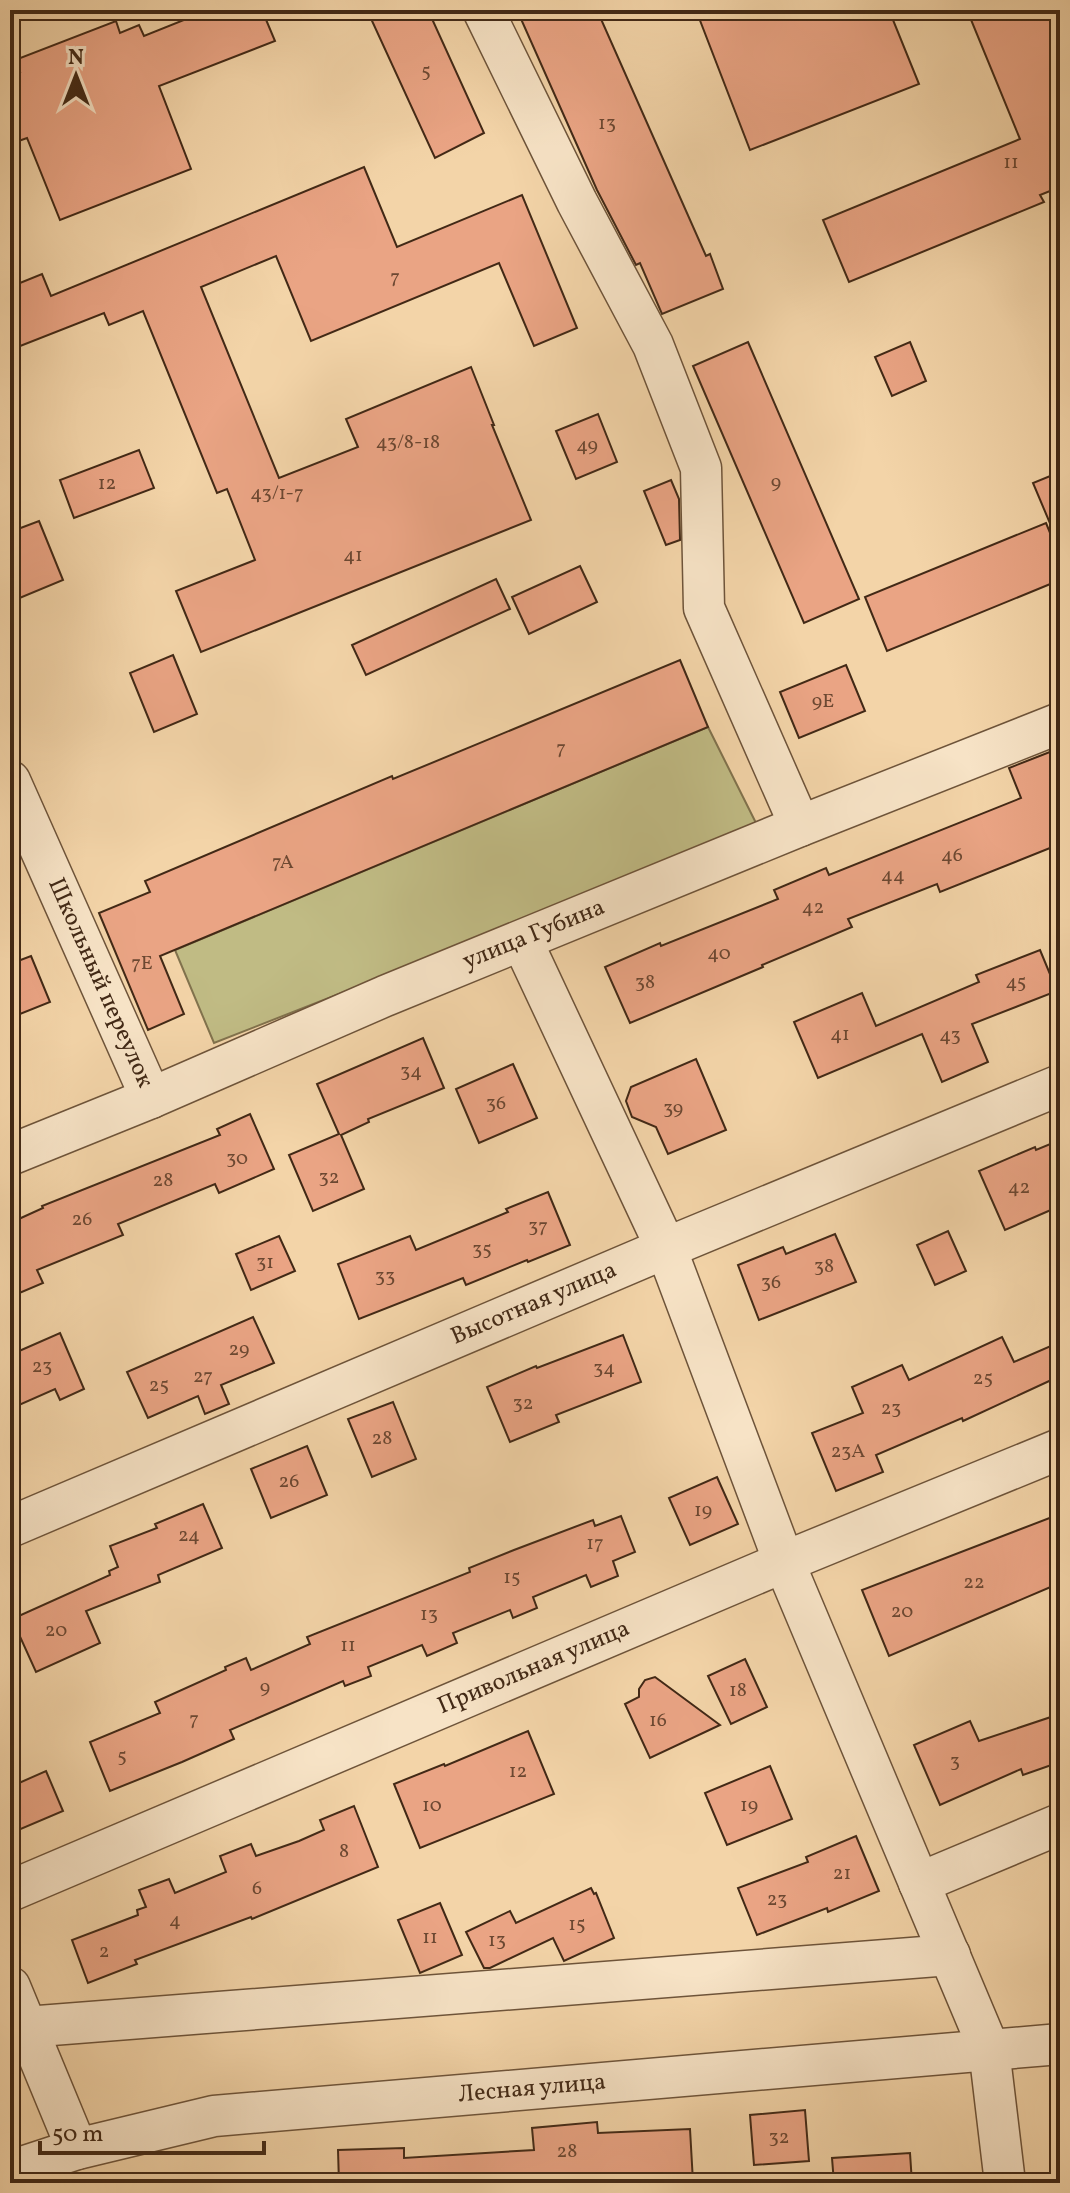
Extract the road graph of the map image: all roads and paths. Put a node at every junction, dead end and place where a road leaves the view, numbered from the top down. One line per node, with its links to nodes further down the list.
1 (483, 10): 4 (street)
2 (1060, 723): 4 (street, улица Губина)
3 (10, 781): 7 (street, Школьный переулок)
4 (800, 826): 5 (street, улица Губина)
5 (522, 941): 7 (street, улица Губина); 9 (street)
6 (1060, 1085): 9 (street, Высотная улица)
7 (151, 1098): 8 (street, улица Губина)
8 (10, 1155)
9 (666, 1248): 11 (street, Высотная улица); 12 (street)
10 (1060, 1449): 12 (street, Привольная улица)
11 (10, 1527)
12 (784, 1562): 14 (street); 15 (street, Привольная улица)
13 (1060, 1824): 14 (street)
14 (919, 1883): 16 (street)
15 (10, 1891)
16 (950, 1955): 18 (street); 20 (street)
17 (10, 1987): 18 (street)
18 (18, 2029): 21 (street)
19 (1060, 2044): 20 (street, Лесная улица)
20 (989, 2049): 21 (street, Лесная улица); 23 (street)
21 (77, 2149): 22 (street, Лесная улица)
22 (10, 2171)
23 (1005, 2183)

